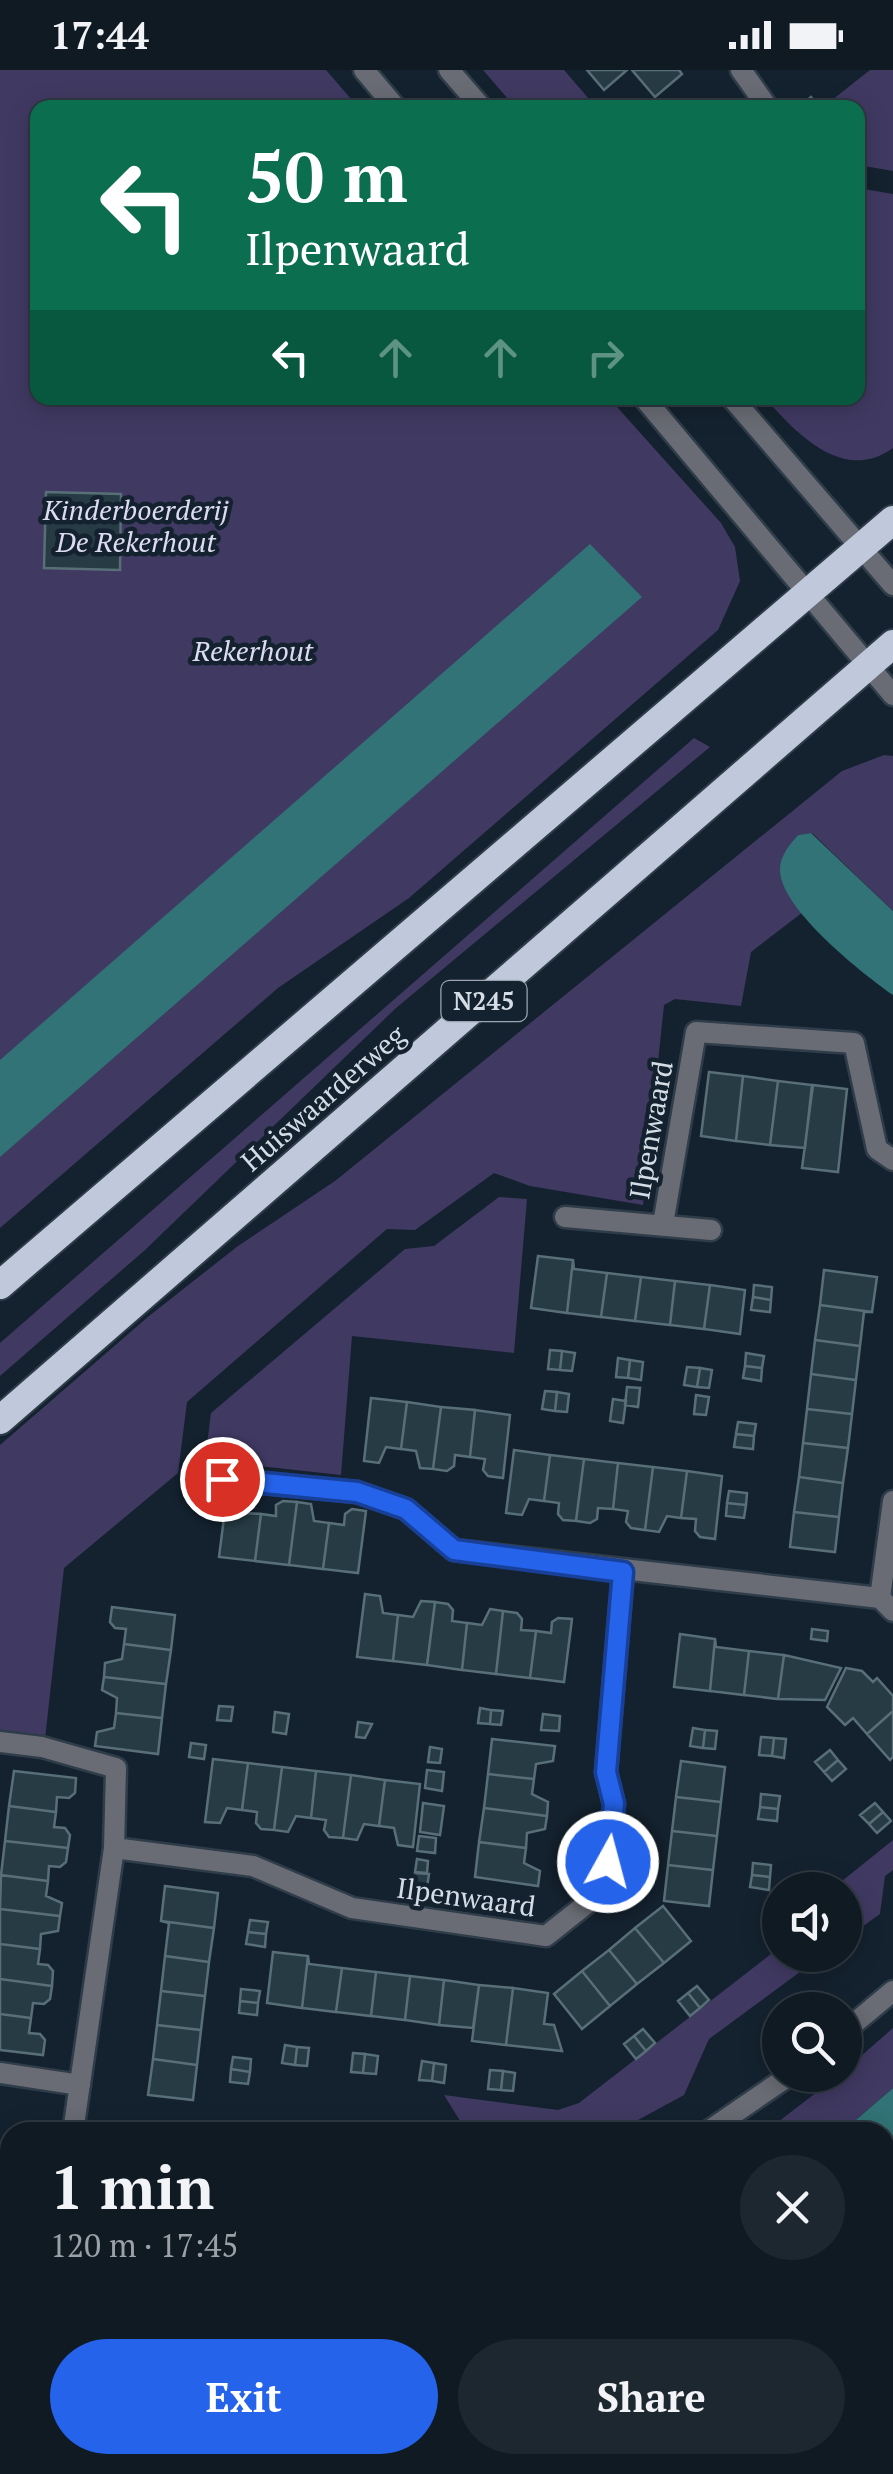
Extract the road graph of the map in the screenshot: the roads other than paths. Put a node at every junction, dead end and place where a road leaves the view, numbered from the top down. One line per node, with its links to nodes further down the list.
1 (364, 70): 4 (street)
2 (449, 70): 5 (street)
3 (740, 70): 6 (street)
4 (389, 100)
5 (475, 100)
6 (762, 100)
7 (650, 405): 12 (street)
8 (738, 405): 10 (street)
9 (893, 520): 10 (highway)
10 (861, 547): 11 (street); 12 (highway)
11 (893, 586)
12 (807, 593): 14 (street); 20 (highway)
13 (893, 644): 14 (highway, Huiswaarderweg / N245)
14 (868, 665): 15 (street); 21 (highway, Huiswaarderweg / N245)
15 (893, 695)
16 (893, 1160): 18 (street, Ilpenwaard)
17 (565, 1217): 18 (street, Ilpenwaard)
18 (663, 1224): 19 (street, Ilpenwaard)
19 (711, 1230)
20 (0, 1284)
21 (0, 1420)
22 (222, 1479): 24 (street)
23 (893, 1500): 25 (street)
24 (623, 1572): 25 (street); 27 (street, Ilpenwaard)
25 (886, 1604)
26 (0, 1742): 27 (street)
27 (114, 1848): 31 (street)
28 (893, 1991): 29 (street)
29 (862, 2017)
30 (0, 2073): 31 (street)
31 (80, 2085): 33 (street)
32 (765, 2092): 34 (street)
33 (74, 2122)
34 (722, 2122)

